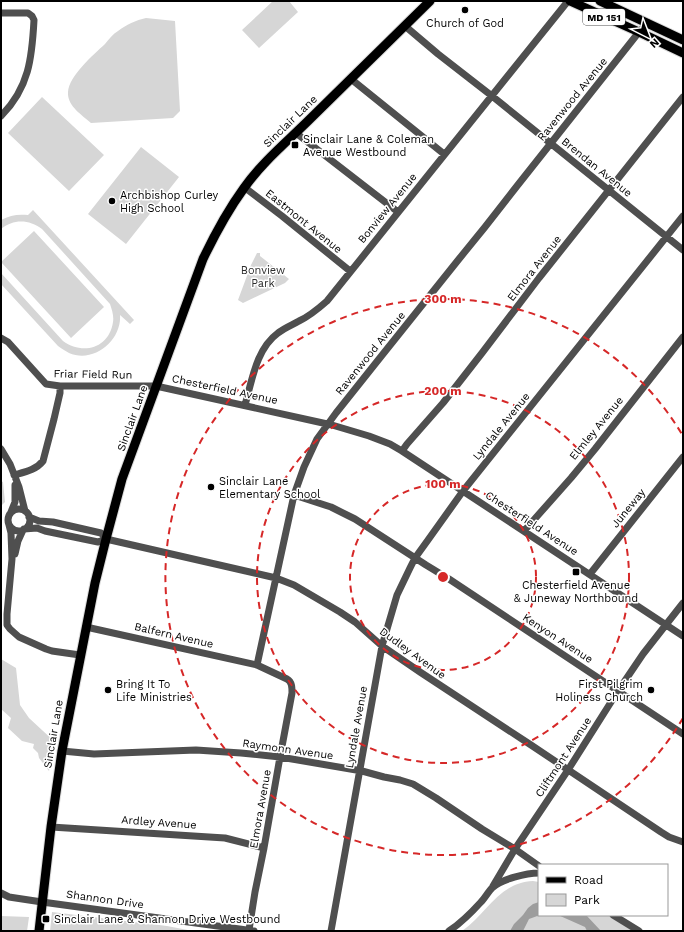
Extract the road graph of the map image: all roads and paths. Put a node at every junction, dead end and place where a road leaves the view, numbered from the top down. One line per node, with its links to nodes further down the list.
1 (430, 1): 6 (main road, Sinclair Lane)
2 (569, 1): 7 (main road, MD 151); 11 (street, Bonview Avenue)
3 (600, 1): 5 (main road, MD 151)
4 (1, 13): 13 (street)
5 (648, 23): 7 (street, Ravenwood Avenue); 8 (main road, MD 151)
6 (405, 26): 10 (main road, Sinclair Lane); 11 (street, Brendan Avenue)
7 (639, 32): 9 (main road, MD 151); 15 (street, Ravenwood Avenue)
8 (683, 40)
9 (683, 53)
10 (351, 79): 14 (main road, Sinclair Lane); 16 (street)
11 (492, 96): 15 (street, Brendan Avenue); 16 (street, Bonview Avenue)
12 (683, 97): 18 (street, Elmora Avenue)
13 (1, 116)
14 (296, 133): 17 (main road, Sinclair Lane); 19 (street)
15 (551, 144): 18 (street, Brendan Avenue); 29 (street, Ravenwood Avenue)
16 (444, 154): 19 (street, Bonview Avenue)
17 (244, 187): 23 (street, Eastmont Avenue); 27 (main road, Sinclair Lane)
18 (609, 190): 21 (street, Brendan Avenue); 31 (street, Elmora Avenue)
19 (398, 212): 23 (street, Bonview Avenue)
20 (683, 216): 21 (street, Lyndale Avenue)
21 (666, 237): 22 (street, Brendan Avenue); 34 (street, Lyndale Avenue)
22 (683, 250)
23 (350, 272): 28 (street, Bonview Avenue)
24 (683, 337): 40 (street, Elmley Avenue)
25 (1, 338): 26 (street, Friar Field Run)
26 (60, 386): 27 (street, Friar Field Run); 33 (street)
27 (156, 386): 28 (street, Chesterfield Avenue); 41 (main road, Sinclair Lane)
28 (245, 405): 29 (street, Chesterfield Avenue)
29 (327, 424): 31 (street, Chesterfield Avenue); 35 (street, Ravenwood Avenue)
30 (1, 449): 33 (street)
31 (402, 451): 34 (street, Chesterfield Avenue)
32 (683, 457): 44 (street, Juneway)
33 (14, 475): 36 (street); 37 (street)
34 (464, 491): 40 (street, Chesterfield Avenue); 42 (street, Lyndale Avenue)
35 (294, 495): 42 (street, Kenyon Avenue); 45 (street, Ravenwood Avenue)
36 (10, 513): 37 (street); 38 (street)
37 (27, 514): 39 (street); 41 (street)
38 (9, 525): 39 (street); 43 (street)
39 (24, 529): 41 (street); 43 (street)
40 (524, 531): 44 (street, Chesterfield Avenue)
41 (106, 539): 45 (street, Dudley Avenue); 48 (main road, Sinclair Lane)
42 (415, 558): 50 (street, Lyndale Avenue); 53 (street, Kenyon Avenue)
43 (12, 559): 51 (street)
44 (590, 574): 47 (street, Chesterfield Avenue)
45 (276, 578): 50 (street, Dudley Avenue); 52 (street, Ravenwood Avenue)
46 (683, 603): 47 (street, Cliftmont Avenue)
47 (666, 625): 49 (street, Chesterfield Avenue); 53 (street, Cliftmont Avenue)
48 (86, 627): 51 (main road, Sinclair Lane); 52 (street, Balfern Avenue)
49 (683, 636)
50 (382, 646): 57 (street, Dudley Avenue); 58 (street, Lyndale Avenue)
51 (80, 655): 55 (main road, Sinclair Lane)
52 (257, 665): 56 (street, Elmora Avenue)
53 (618, 691): 54 (street, Kenyon Avenue); 57 (street, Cliftmont Avenue)
54 (683, 734)
55 (62, 751): 56 (street, Raymonn Avenue); 59 (main road, Sinclair Lane)
56 (280, 757): 58 (street, Raymonn Avenue); 61 (street, Elmora Avenue)
57 (568, 770): 60 (street, Dudley Avenue); 62 (street, Cliftmont Avenue)
58 (360, 771): 62 (street, Raymonn Avenue); 71 (street, Lyndale Avenue)
59 (51, 826): 61 (street, Ardley Avenue); 67 (main road, Sinclair Lane)
60 (683, 842)
61 (264, 848): 69 (street, Elmora Avenue)
62 (515, 849): 63 (street); 65 (street, Cliftmont Avenue)
63 (538, 865)
64 (538, 874): 65 (street)
65 (493, 886): 72 (street)
66 (1, 893): 67 (street, Shannon Drive)
67 (42, 902): 69 (street, Shannon Drive); 70 (main road, Sinclair Lane)
68 (615, 916): 73 (street)
69 (252, 930)
70 (39, 931)
71 (331, 931)
72 (449, 931)
73 (639, 931)

